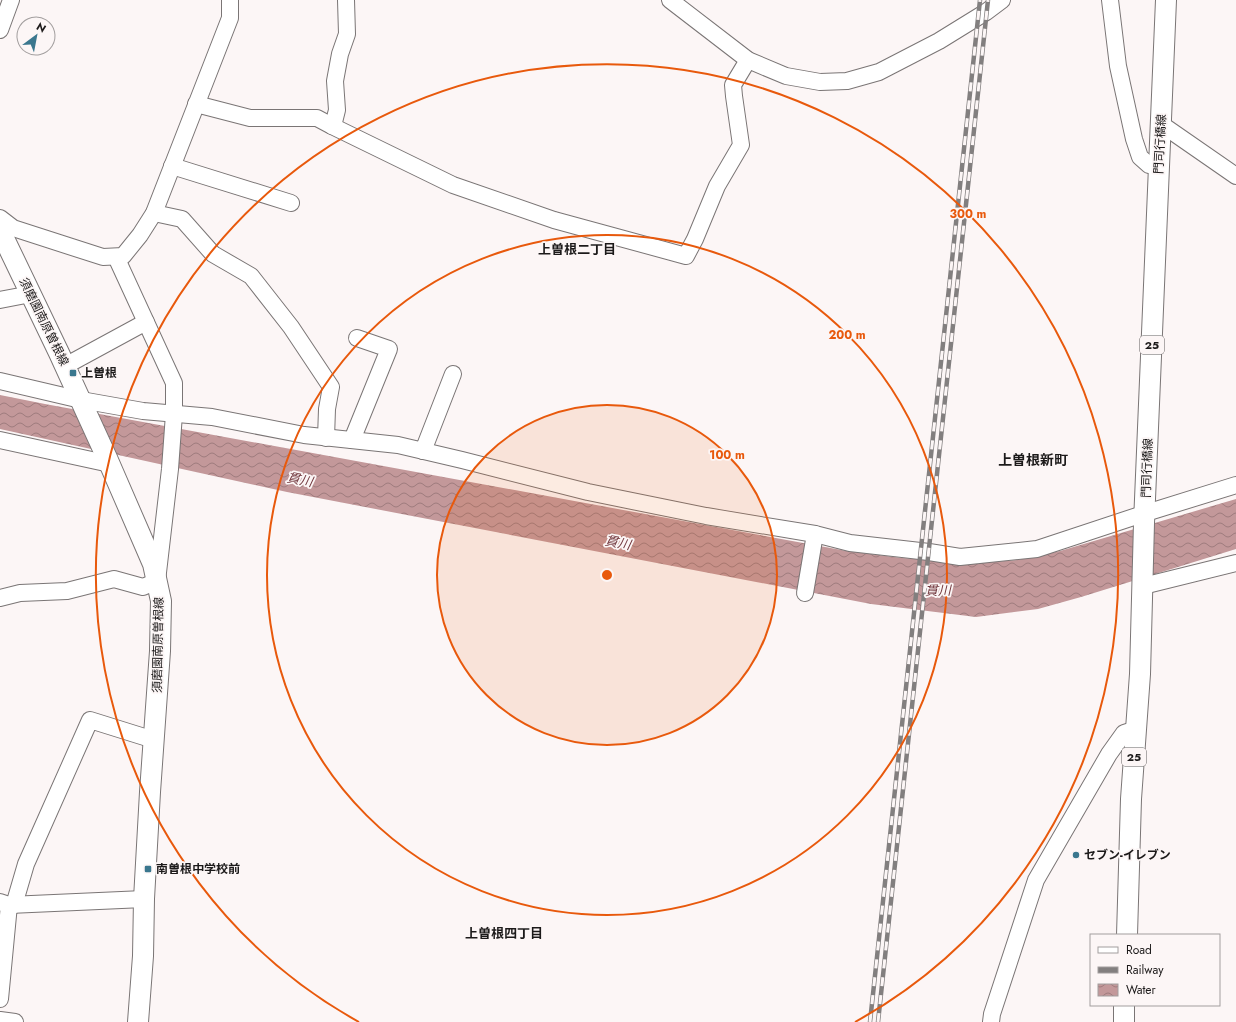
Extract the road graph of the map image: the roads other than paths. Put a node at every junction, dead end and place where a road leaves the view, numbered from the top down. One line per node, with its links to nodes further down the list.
1 (11, 0): 8 (street)
2 (230, 0): 10 (street)
3 (346, 0): 12 (street)
4 (670, 0): 9 (street)
5 (1002, 0): 9 (street)
6 (1110, 0): 14 (street)
7 (1166, 0): 11 (main road, 門司行橋線 / 25)
8 (0, 30)
9 (748, 60): 12 (street)
10 (196, 104): 12 (street); 13 (street)
11 (1161, 124): 14 (main road, 門司行橋線 / 25); 15 (street)
12 (332, 126)
13 (172, 166): 16 (street); 17 (street)
14 (1158, 167): 36 (main road, 門司行橋線 / 25)
15 (1236, 176)
16 (291, 203)
17 (154, 213): 20 (street); 30 (street)
18 (0, 218): 20 (street)
19 (0, 230): 21 (main road, 須磨園南原曽根線)
20 (116, 257): 23 (street)
21 (31, 294): 22 (street); 25 (main road, 須磨園南原曽根線)
22 (0, 300)
23 (146, 322): 25 (street); 29 (street)
24 (357, 338): 32 (street)
25 (65, 366): 28 (main road, 須磨園南原曽根線)
26 (453, 374): 33 (street)
27 (0, 381): 28 (street)
28 (82, 402): 29 (street); 34 (main road, 須磨園南原曽根線)
29 (174, 417): 30 (street); 39 (street)
30 (326, 438): 32 (street)
31 (0, 440): 34 (street)
32 (352, 440): 33 (street)
33 (423, 451): 37 (street)
34 (109, 461): 39 (main road, 須磨園南原曽根線)
35 (1236, 485): 36 (street)
36 (1145, 518): 37 (street); 40 (main road, 門司行橋線 / 25)
37 (815, 537): 42 (street)
38 (1236, 563): 40 (street)
39 (157, 581): 41 (street); 44 (main road, 須磨園南原曽根線)
40 (1143, 582): 43 (main road, 門司行橋線 / 25)
41 (4, 593)
42 (805, 593)
43 (1136, 729): 47 (main road, 門司行橋線 / 25); 53 (street)
44 (154, 740): 45 (main road, 須磨園南原曽根線); 46 (street)
45 (144, 899): 46 (street); 52 (main road, 須磨園南原曽根線)
46 (8, 904): 48 (street)
47 (1127, 934)
48 (0, 999)
49 (1124, 1006): 54 (main road)
50 (0, 1020): 51 (street)
51 (15, 1022)
52 (138, 1022)
53 (991, 1022)
54 (1124, 1022)

